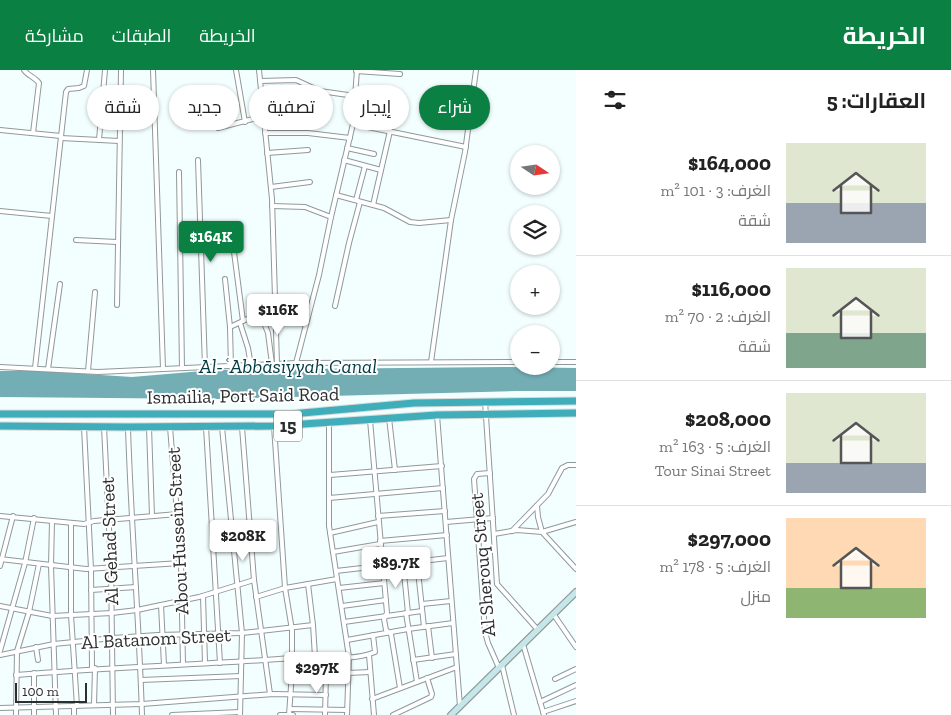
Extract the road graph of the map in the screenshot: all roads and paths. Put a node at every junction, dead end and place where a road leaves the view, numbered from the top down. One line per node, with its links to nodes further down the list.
1 (24, 70): 23 (street)
2 (87, 70): 25 (street)
3 (106, 70): 27 (street)
4 (121, 70): 28 (street)
5 (153, 70): 74 (street)
6 (236, 70): 16 (street)
7 (259, 70): 11 (street)
8 (356, 70): 10 (street); 13 (street)
9 (476, 70): 29 (street)
10 (400, 74)
11 (260, 81): 12 (street); 14 (street)
12 (260, 85)
13 (355, 85)
14 (343, 95)
15 (249, 121): 16 (street)
16 (245, 122): 17 (street)
17 (239, 123)
18 (0, 130): 23 (street)
19 (266, 130): 24 (street)
20 (351, 130): 26 (street)
21 (385, 130): 22 (street)
22 (390, 131): 29 (street); 37 (street)
23 (33, 133): 25 (street)
24 (266, 133): 26 (street); 32 (street)
25 (61, 137): 27 (street); 46 (street)
26 (350, 138): 30 (street)
27 (99, 140): 28 (street)
28 (119, 141): 50 (street)
29 (466, 146): 48 (street)
30 (347, 148): 33 (street); 35 (street)
31 (308, 150): 32 (street)
32 (267, 153): 40 (street)
33 (374, 154)
34 (198, 160): 69 (street)
35 (344, 160): 36 (street); 41 (street)
36 (365, 166): 37 (street); 42 (street)
37 (381, 170): 43 (street)
38 (178, 172): 72 (street)
39 (310, 182): 40 (street)
40 (271, 187): 44 (street)
41 (336, 195): 42 (street); 47 (street)
42 (358, 201): 43 (street); 57 (street)
43 (373, 205): 48 (street)
44 (272, 206): 47 (street); 56 (street)
45 (0, 211): 46 (street)
46 (52, 216): 71 (street)
47 (331, 217): 65 (street)
48 (451, 220): 61 (street)
49 (76, 240): 50 (street)
50 (117, 242): 55 (street)
51 (234, 252): 59 (street)
52 (225, 279): 60 (street)
53 (60, 284): 73 (street)
54 (95, 292): 75 (street)
55 (117, 305)
56 (275, 306): 58 (street); 66 (street)
57 (335, 306)
58 (260, 313): 59 (street); 66 (street)
59 (241, 322): 60 (street); 67 (street)
60 (230, 327): 70 (street)
61 (431, 362): 62 (street); 65 (street)
62 (510, 362)
63 (560, 362): 64 (street)
64 (576, 362)
65 (296, 363): 66 (street)
66 (275, 364): 67 (street)
67 (251, 366): 70 (street)
68 (0, 367): 71 (street)
69 (205, 367): 70 (street); 72 (street)
70 (231, 367)
71 (35, 368): 73 (street)
72 (182, 368): 74 (street)
73 (48, 369): 75 (street)
74 (163, 369): 75 (street)
75 (88, 372)
76 (485, 401): 77 (highway, Ismailia, Port Said Road); 80 (highway, Ismailia, Port Said Road); 81 (street)
77 (576, 401)
78 (0, 414): 79 (highway, Ismailia, Port Said Road)
79 (156, 414): 80 (highway, Ismailia, Port Said Road); 92 (highway)
80 (176, 414): 93 (highway)
81 (485, 414): 82 (highway, Ismailia, Port Said Road / 15); 83 (highway, Ismailia, Port Said Road / 15); 101 (street)
82 (437, 415): 84 (highway, Ismailia, Port Said Road / 15); 98 (street)
83 (575, 416)
84 (389, 418): 85 (highway, Ismailia, Port Said Road / 15); 99 (street)
85 (370, 420): 86 (highway, Ismailia, Port Said Road / 15); 100 (street)
86 (329, 423): 88 (highway, Ismailia, Port Said Road / 15); 102 (street)
87 (0, 426): 89 (highway, Ismailia, Port Said Road / 15)
88 (274, 426): 96 (highway, Ismailia, Port Said Road / 15); 153 (street)
89 (84, 427): 90 (highway, Ismailia, Port Said Road / 15); 119 (street)
90 (104, 427): 91 (highway, Ismailia, Port Said Road / 15); 117 (street, Al Gehad Street)
91 (128, 427): 92 (highway, Ismailia, Port Said Road / 15); 114 (street)
92 (153, 427): 93 (highway, Ismailia, Port Said Road / 15); 111 (street)
93 (172, 427): 94 (highway, Ismailia, Port Said Road / 15); 108 (street, Abou Hussein Street)
94 (206, 427): 95 (highway, Ismailia, Port Said Road / 15); 157 (street)
95 (222, 427): 96 (highway, Ismailia, Port Said Road / 15); 151 (street)
96 (242, 427): 148 (street)
97 (576, 465): 106 (street)
98 (442, 466): 99 (street); 103 (street)
99 (395, 470): 100 (street)
100 (374, 471): 102 (street); 104 (street)
101 (490, 473): 115 (street); 116 (street, Al Sherouq Street)
102 (330, 475): 105 (street)
103 (443, 488): 104 (street); 107 (street)
104 (376, 494): 105 (street); 112 (street)
105 (329, 498): 126 (street)
106 (537, 506): 124 (street); 125 (street)
107 (445, 512): 112 (street); 121 (street)
108 (178, 514): 111 (street); 135 (street, Abou Hussein Street)
109 (0, 516): 110 (street)
110 (12, 516): 113 (street); 132 (street)
111 (152, 516): 114 (street)
112 (378, 516): 120 (street)
113 (34, 518): 118 (street); 134 (street)
114 (131, 518): 117 (street); 141 (street)
115 (493, 518): 116 (street); 127 (street)
116 (477, 519): 121 (street); 223 (street, Al Sherouq Street)
117 (109, 520): 119 (street); 142 (street, Al Gehad Street)
118 (52, 521): 123 (street); 140 (street)
119 (89, 522): 123 (street); 144 (street)
120 (378, 522): 126 (street); 129 (street)
121 (446, 522): 128 (street)
122 (576, 522): 125 (street)
123 (71, 524): 143 (street)
124 (512, 531): 125 (street); 127 (street)
125 (542, 532): 145 (street)
126 (330, 533): 130 (street)
127 (494, 534): 186 (street)
128 (447, 535): 129 (street); 131 (street)
129 (380, 543): 130 (street); 138 (street)
130 (332, 552): 146 (street)
131 (448, 558): 133 (street); 163 (street)
132 (1, 559): 134 (street); 139 (street)
133 (417, 562): 136 (street); 164 (street)
134 (25, 563): 137 (street); 168 (street)
135 (181, 563): 141 (street); 161 (street, Abou Hussein Street)
136 (403, 563): 138 (street); 173 (street)
137 (39, 564): 140 (street); 171 (street)
138 (382, 565): 146 (street); 149 (street)
139 (0, 566)
140 (51, 566): 143 (street); 176 (street)
141 (135, 567): 142 (street); 152 (street)
142 (111, 568): 144 (street); 155 (street, Al Gehad Street)
143 (70, 569): 144 (street); 177 (street)
144 (91, 569): 156 (street)
145 (576, 569)
146 (336, 571): 147 (street)
147 (337, 579): 150 (street); 154 (street)
148 (254, 580): 151 (street); 160 (street)
149 (384, 582): 154 (street); 162 (street)
150 (308, 584): 153 (street); 181 (street)
151 (239, 585): 157 (street); 188 (street)
152 (136, 588): 155 (street); 169 (street)
153 (285, 588): 160 (street); 182 (street)
154 (339, 588): 167 (street)
155 (112, 589): 156 (street); 172 (street, Al Gehad Street)
156 (91, 590): 174 (street)
157 (216, 592): 159 (street); 190 (street)
158 (576, 592): 175 (main road)
159 (202, 596): 161 (street); 189 (street)
160 (256, 597): 185 (street)
161 (182, 600): 165 (street); 192 (street, Abou Hussein Street)
162 (386, 600): 167 (street); 178 (street)
163 (452, 601): 164 (street); 180 (street)
164 (422, 604): 170 (street)
165 (161, 605): 169 (street); 194 (street)
166 (0, 606): 168 (street)
167 (342, 606): 179 (street)
168 (12, 608): 171 (street); 203 (street)
169 (137, 610): 172 (street); 193 (street)
170 (422, 611): 173 (street); 183 (street)
171 (29, 612): 176 (street); 204 (street)
172 (112, 613): 174 (street); 195 (street, Al Gehad Street)
173 (407, 613): 178 (street); 184 (street)
174 (91, 614): 177 (street); 196 (street)
175 (554, 614): 186 (main road); 202 (street)
176 (52, 616): 177 (street); 199 (street)
177 (71, 616): 198 (street)
178 (386, 616): 179 (street); 187 (street)
179 (344, 622): 197 (street)
180 (453, 624): 183 (street); 206 (street)
181 (313, 625): 182 (street, Al Batanom Street); 208 (street)
182 (292, 626): 185 (street, Al Batanom Street); 210 (street)
183 (426, 626): 184 (street); 211 (street)
184 (408, 629): 187 (street); 213 (street)
185 (261, 630): 188 (street, Al Batanom Street); 214 (street)
186 (538, 630): 200 (main road)
187 (388, 632): 191 (street); 240 (street)
188 (242, 633): 190 (street, Al Batanom Street); 215 (street)
189 (204, 634): 190 (street, Al Batanom Street); 192 (street, Al Batanom Street); 216 (street)
190 (219, 634): 217 (street)
191 (373, 634): 197 (street); 205 (street)
192 (183, 635): 194 (street, Al Batanom Street); 218 (street, Abou Hussein Street)
193 (139, 636): 194 (street, Al Batanom Street); 195 (street, Al Batanom Street); 220 (street)
194 (162, 636): 219 (street)
195 (113, 638): 196 (street, Al Batanom Street); 221 (street, Al Gehad Street)
196 (91, 640): 198 (street, Al Batanom Street); 224 (street)
197 (347, 640): 209 (street)
198 (73, 642): 199 (street, Al Batanom Street); 225 (street)
199 (54, 644): 201 (street, Al Batanom Street); 227 (street)
200 (523, 644): 223 (main road); 247 (street)
201 (36, 647): 204 (street, Al Batanom Street); 212 (street)
202 (576, 647)
203 (0, 651)
204 (17, 651): 207 (street, Al Batanom Street); 233 (street)
205 (369, 654): 209 (street); 229 (street)
206 (456, 654): 211 (street); 222 (street)
207 (0, 655)
208 (315, 657): 209 (street); 210 (street)
209 (349, 657): 231 (street)
210 (293, 658): 214 (street); 228 (street)
211 (432, 658): 213 (street)
212 (38, 660)
213 (414, 660): 238 (street)
214 (266, 661): 215 (street); 241 (street)
215 (242, 662): 217 (street); 234 (street)
216 (205, 663): 217 (street); 218 (street)
217 (220, 663)
218 (184, 664): 219 (street)
219 (164, 665): 220 (street)
220 (141, 666): 221 (street); 236 (street)
221 (113, 667): 224 (street); 248 (street, Al Gehad Street)
222 (457, 667): 235 (street); 252 (street)
223 (500, 667): 252 (main road); 276 (street, Al Sherouq Street)
224 (93, 668): 225 (street); 250 (street)
225 (74, 669): 227 (street); 251 (street)
226 (576, 669): 237 (street)
227 (56, 671): 230 (street); 255 (street)
228 (292, 672): 232 (street); 242 (street)
229 (370, 672): 231 (street); 245 (street)
230 (34, 673): 233 (street); 254 (street)
231 (349, 673): 232 (street); 259 (street)
232 (326, 674): 243 (street)
233 (16, 675): 253 (street)
234 (241, 676): 236 (street); 244 (street)
235 (427, 678): 238 (street); 274 (street)
236 (142, 680): 249 (street)
237 (555, 680)
238 (417, 682): 240 (street)
239 (576, 685): 247 (street)
240 (400, 688): 245 (street)
241 (270, 694): 242 (street); 244 (street)
242 (291, 694): 243 (street); 257 (street)
243 (326, 695): 258 (street)
244 (240, 697): 249 (street); 260 (street)
245 (372, 698): 273 (street)
246 (576, 701): 261 (street)
247 (540, 702): 261 (street)
248 (112, 704): 249 (street); 250 (street); 266 (street, Al Gehad Street)
249 (142, 704): 267 (street)
250 (94, 705): 251 (street)
251 (75, 706): 255 (street); 265 (street)
252 (460, 706): 275 (main road)
253 (16, 707): 254 (street); 256 (street); 262 (street)
254 (34, 707): 255 (street); 263 (street)
255 (56, 707): 264 (street)
256 (0, 708)
257 (290, 709): 258 (street); 270 (street)
258 (325, 710): 259 (street); 272 (street)
259 (347, 712)
260 (240, 714): 268 (street)
261 (543, 714)
262 (16, 715)
263 (34, 715)
264 (56, 715)
265 (74, 715)
266 (113, 715)
267 (142, 715)
268 (172, 715)
269 (280, 715): 270 (street)
270 (289, 715): 271 (street)
271 (293, 715)
272 (325, 715)
273 (374, 715)
274 (393, 715)
275 (450, 715)
276 (514, 715)

